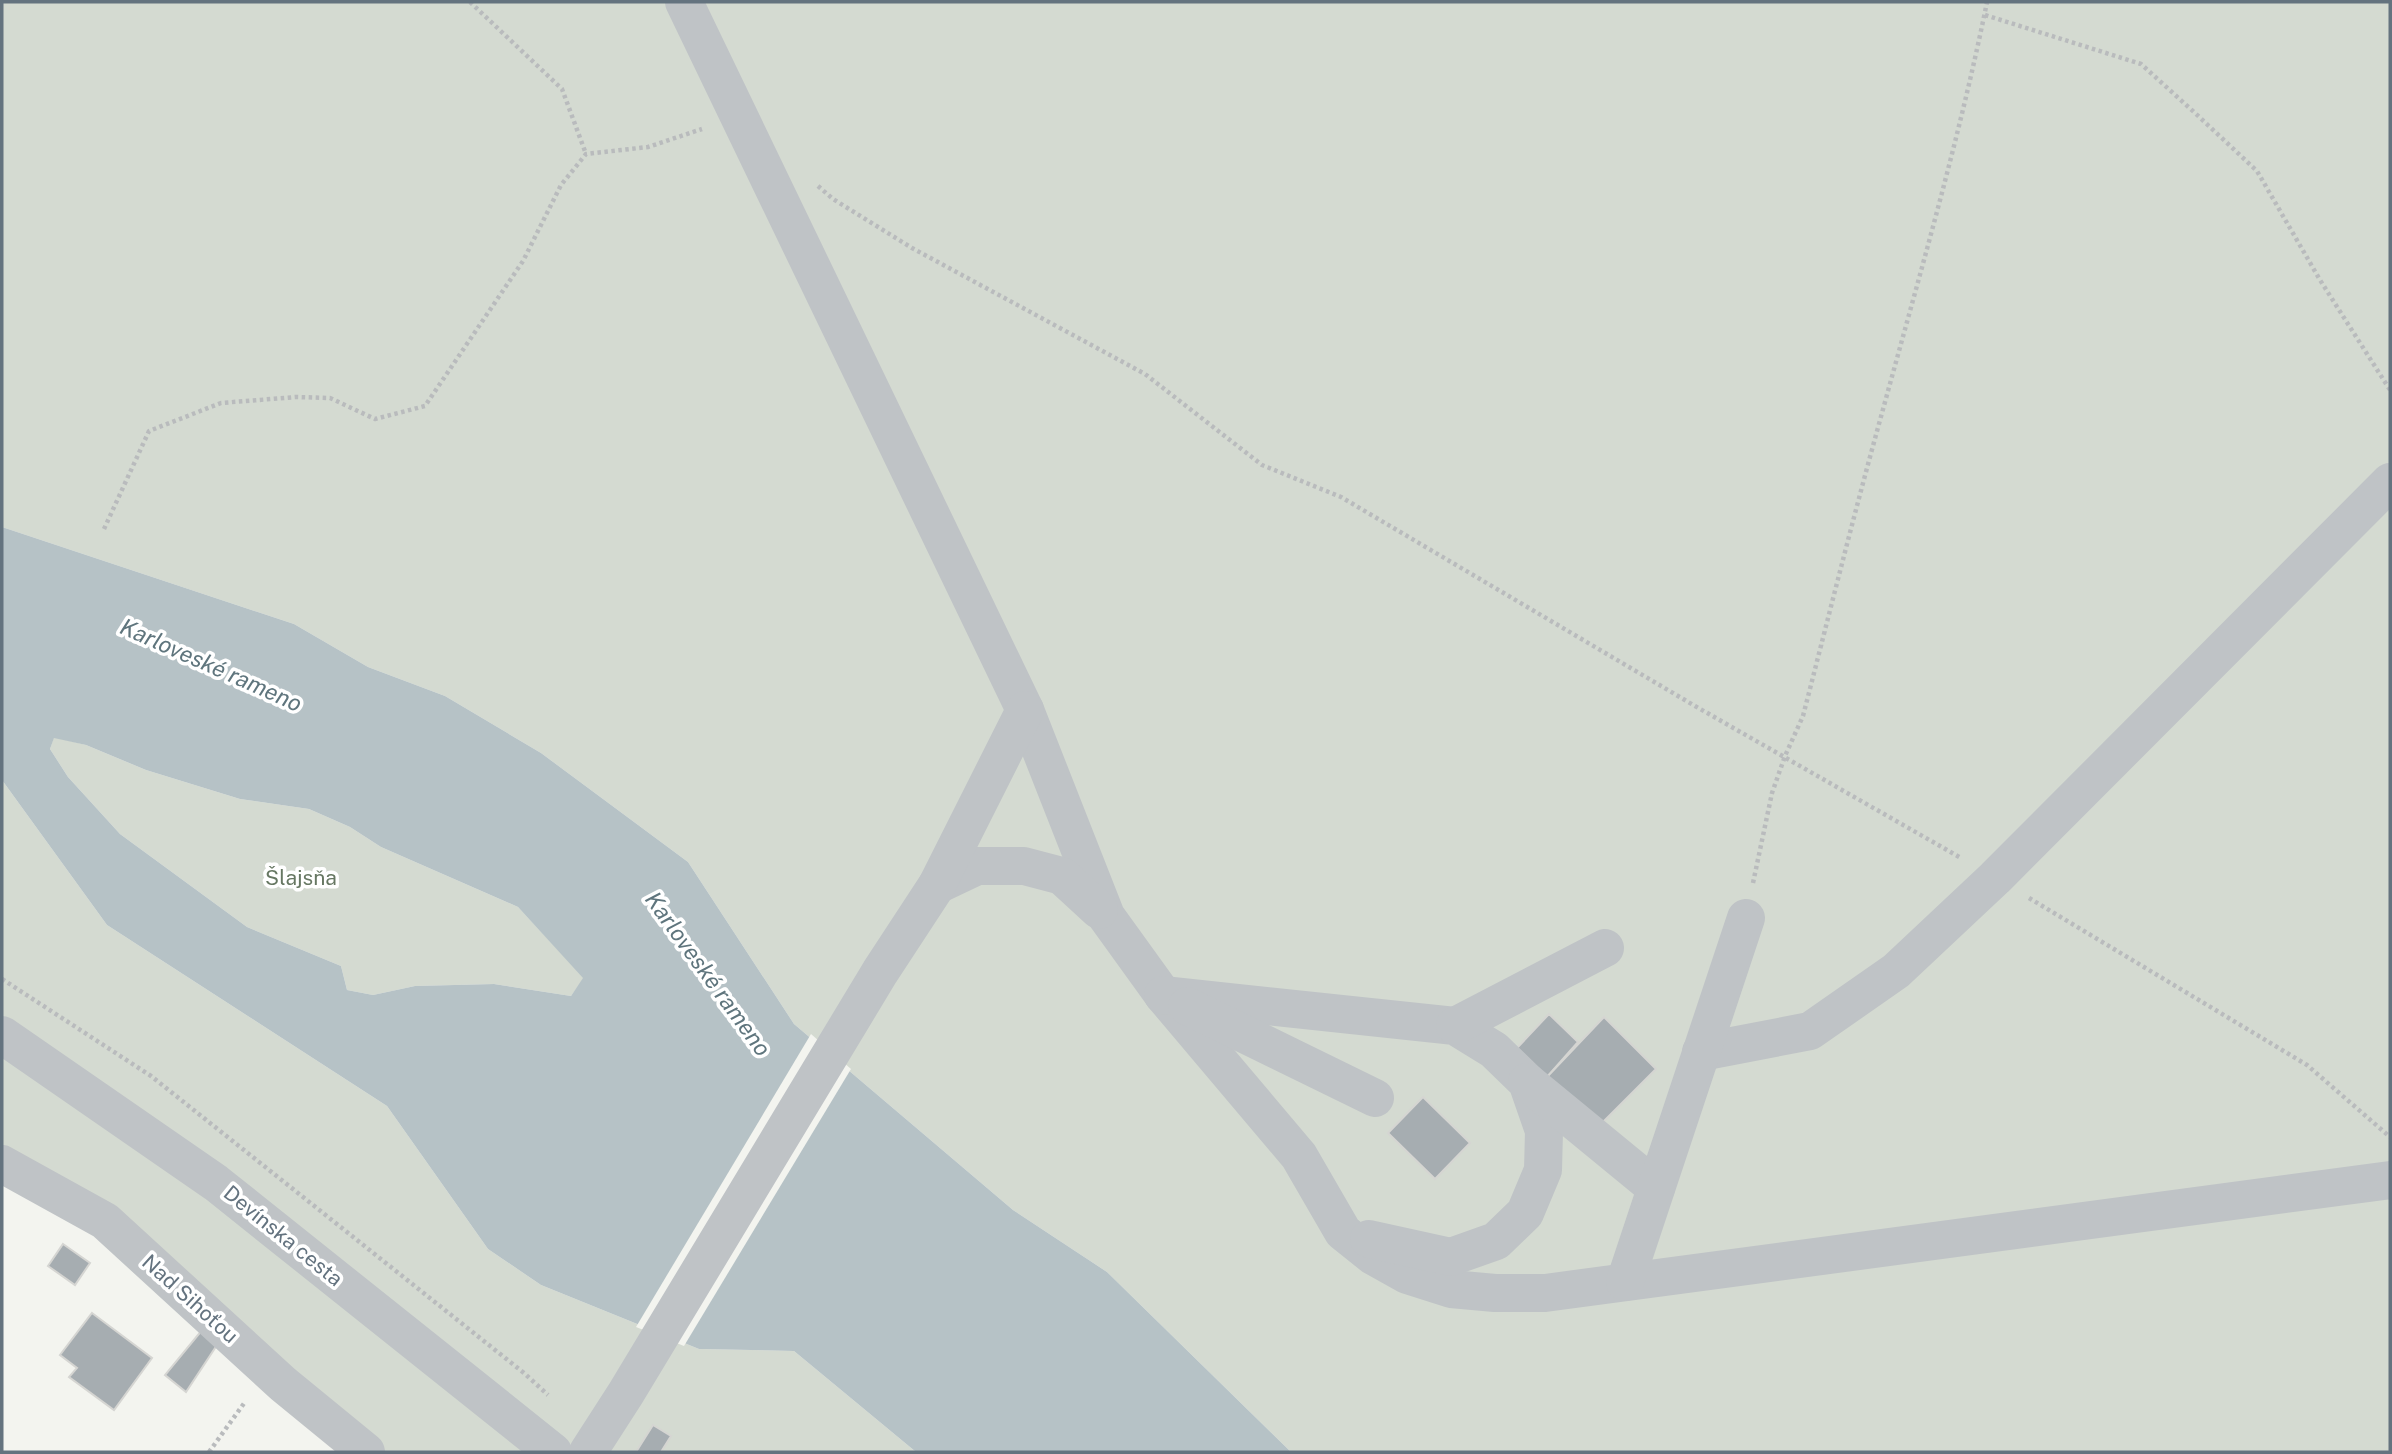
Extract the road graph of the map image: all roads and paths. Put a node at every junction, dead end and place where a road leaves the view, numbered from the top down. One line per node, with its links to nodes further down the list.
1 (470, 2): 6 (path)
2 (684, 2): 5 (street)
3 (1987, 2): 4 (path)
4 (1985, 15): 8 (path); 12 (path)
5 (738, 116): 6 (path); 11 (street)
6 (586, 154): 10 (path)
7 (812, 181): 12 (path)
8 (2390, 390)
9 (2390, 482): 13 (street)
10 (104, 530)
11 (1025, 710): 14 (street); 15 (street)
12 (1785, 756): 13 (path); 16 (path)
13 (1995, 878): 21 (street); 24 (path)
14 (937, 885): 15 (street); 34 (street)
15 (1106, 916): 18 (street)
16 (1746, 918): 21 (street)
17 (1605, 948): 19 (street)
18 (1163, 995): 19 (street); 23 (street); 28 (street)
19 (1455, 1026): 22 (street)
20 (2, 1035): 33 (street, Devínska cesta)
21 (1701, 1052): 27 (street)
22 (1527, 1082): 27 (street); 28 (street)
23 (1376, 1098)
24 (2390, 1137)
25 (2, 1164): 30 (street, Nad Sihoťou)
26 (2390, 1180): 29 (street)
27 (1656, 1188): 29 (street)
28 (1343, 1232): 29 (street)
29 (1625, 1282)
30 (268, 1369): 31 (path); 32 (street, Nad Sihoťou)
31 (209, 1452)
32 (366, 1452)
33 (553, 1452)
34 (588, 1452)

